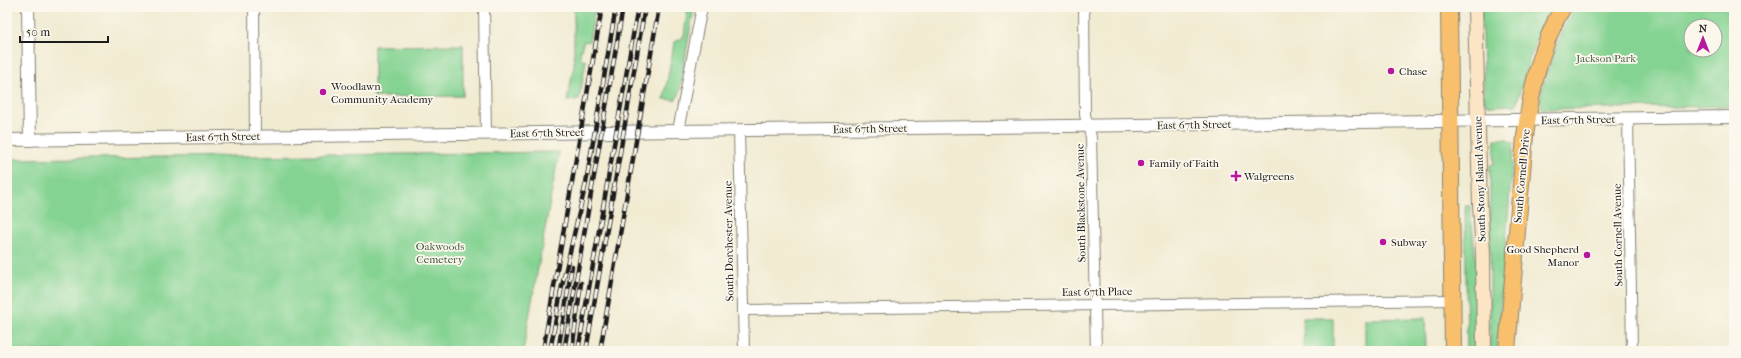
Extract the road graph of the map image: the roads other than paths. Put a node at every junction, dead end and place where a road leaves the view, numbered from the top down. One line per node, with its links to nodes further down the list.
1 (28, 7): 20 (street)
2 (254, 7): 18 (street)
3 (484, 7): 17 (street)
4 (702, 7): 16 (street)
5 (1084, 7): 14 (street, South Blackstone Avenue)
6 (1448, 7): 13 (highway)
7 (1475, 7): 11 (main road, South Stony Island Avenue)
8 (1564, 7): 12 (highway, South Cornell Drive)
9 (1734, 118): 10 (street, East 67th Street)
10 (1628, 119): 12 (street, East 67th Street); 29 (street, South Cornell Avenue)
11 (1478, 121): 12 (street, East 67th Street); 13 (street, East 67th Street); 27 (main road, South Stony Island Avenue)
12 (1527, 121): 28 (highway, South Cornell Drive)
13 (1451, 122): 14 (street, East 67th Street); 21 (highway)
14 (1088, 126): 15 (street, East 67th Street); 22 (street, South Blackstone Avenue)
15 (739, 130): 16 (street, East 67th Street); 23 (street, South Dorchester Avenue)
16 (678, 131): 17 (street, East 67th Street)
17 (486, 134): 18 (street, East 67th Street)
18 (255, 137): 20 (street, East 67th Street)
19 (7, 140): 20 (street, East 67th Street)
20 (30, 140)
21 (1452, 300): 22 (street, East 67th Place); 26 (highway)
22 (1095, 304): 23 (street, East 67th Place); 25 (street, South Blackstone Avenue)
23 (743, 310): 24 (street, South Dorchester Avenue)
24 (744, 351)
25 (1096, 351)
26 (1453, 351)
27 (1484, 351)
28 (1507, 351)
29 (1632, 351)

